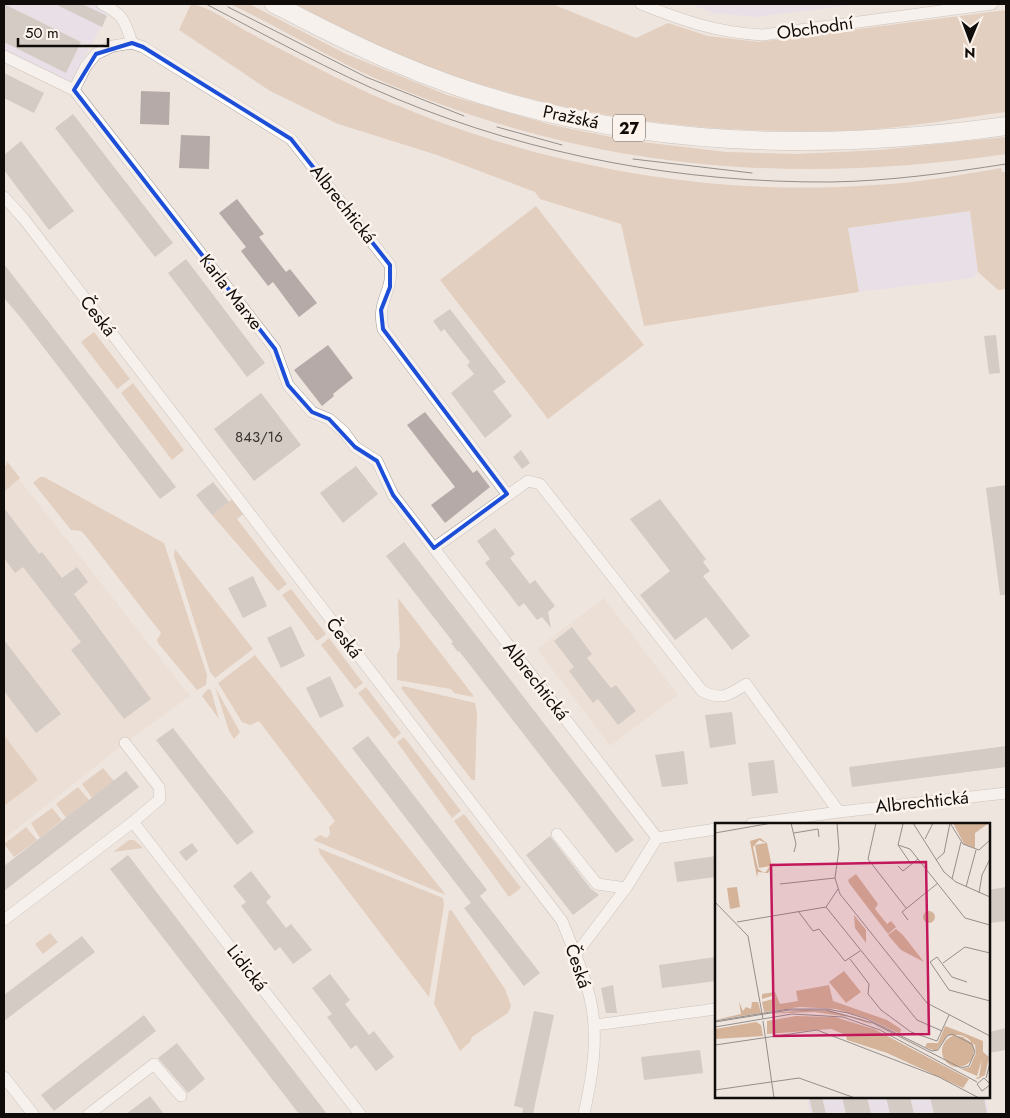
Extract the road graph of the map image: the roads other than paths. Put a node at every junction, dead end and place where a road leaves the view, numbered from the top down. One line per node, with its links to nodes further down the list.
1 (102, 4): 5 (street)
2 (274, 4): 8 (main road, Pražská / 27)
3 (641, 4): 4 (street, Obchodní)
4 (992, 4)
5 (132, 43): 7 (street); 10 (street, Albrechtická)
6 (4, 56): 7 (street, Karla Marxe)
7 (74, 90): 11 (street, Karla Marxe)
8 (1006, 126)
9 (4, 197): 22 (street, Česká)
10 (507, 494): 11 (street); 14 (street)
11 (434, 548): 19 (street, Albrechtická)
12 (125, 743): 15 (street)
13 (1006, 793): 14 (street, Albrechtická)
14 (839, 812): 16 (street, Albrechtická)
15 (133, 822): 21 (street); 29 (street, Lidická)
16 (758, 823)
17 (715, 829): 19 (street)
18 (557, 834): 20 (street)
19 (657, 838): 20 (street)
20 (626, 888): 22 (street)
21 (4, 920)
22 (576, 954): 24 (street, Česká)
23 (715, 1009): 24 (street)
24 (594, 1025): 30 (street, Česká)
25 (4, 1077): 28 (street)
26 (181, 1096): 27 (street)
27 (97, 1112)
28 (33, 1114)
29 (360, 1114)
30 (584, 1114)

